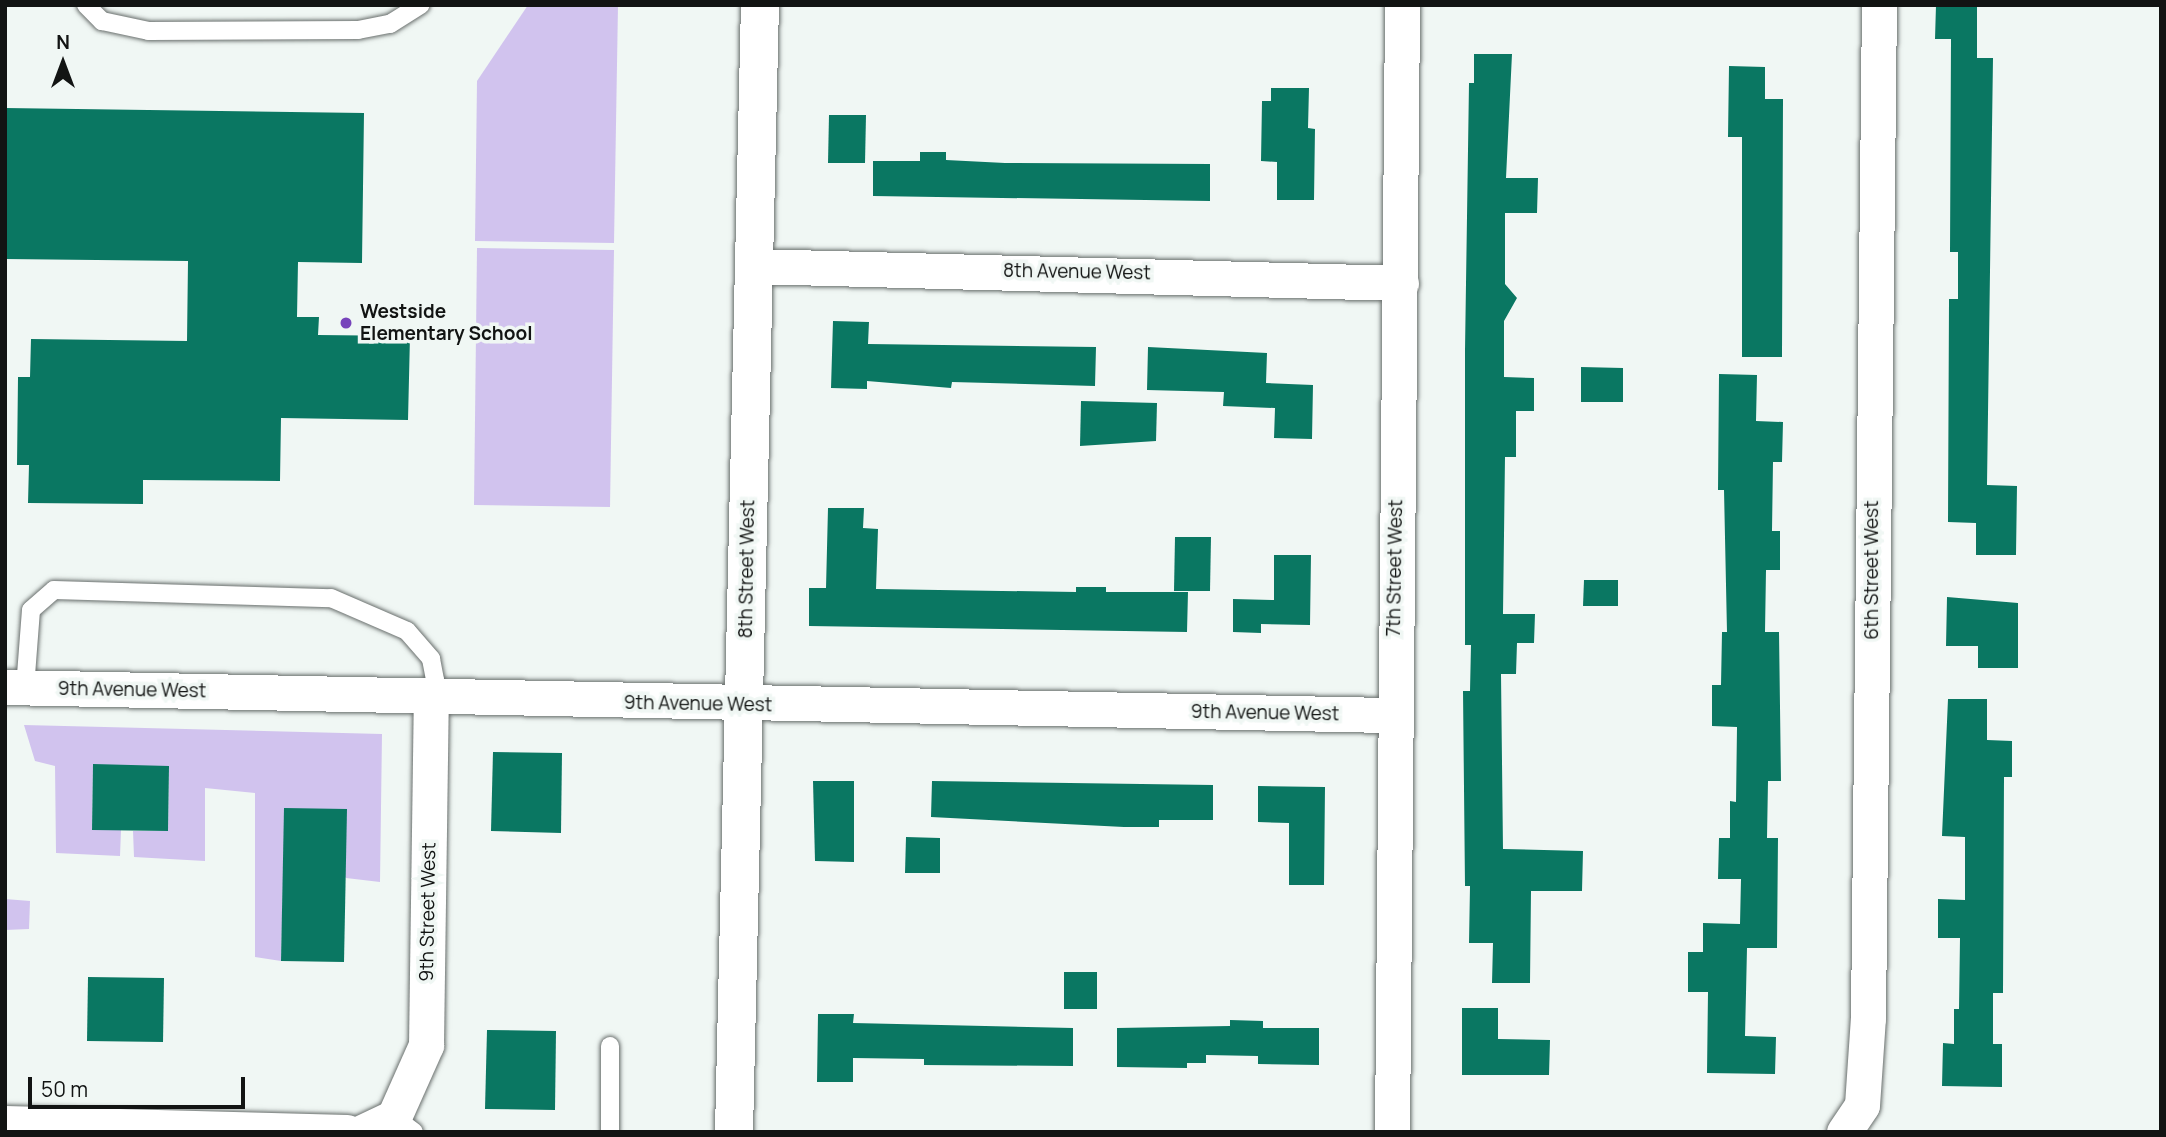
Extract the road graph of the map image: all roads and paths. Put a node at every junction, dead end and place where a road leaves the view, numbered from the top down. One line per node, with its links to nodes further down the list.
1 (86, 5): 2 (lane)
2 (420, 5)
3 (760, 5): 6 (street, 8th Street West)
4 (1402, 5): 7 (street, 7th Street West)
5 (1879, 5): 15 (street, 6th Street West)
6 (753, 266): 7 (street, 8th Avenue West); 10 (street, 8th Street West)
7 (1401, 283): 11 (street, 7th Street West)
8 (15, 688): 9 (street, 9th Avenue West); 9 (lane)
9 (431, 700): 10 (street, 9th Avenue West); 14 (street, 9th Street West)
10 (744, 705): 11 (street, 9th Avenue West); 19 (street, 8th Street West)
11 (1392, 715): 20 (street, 7th Street West)
12 (610, 1046): 18 (lane)
13 (5, 1123): 16 (street)
14 (404, 1124): 17 (street)
15 (1845, 1131)
16 (347, 1132)
17 (362, 1132)
18 (610, 1132)
19 (734, 1132)
20 (1392, 1132)

